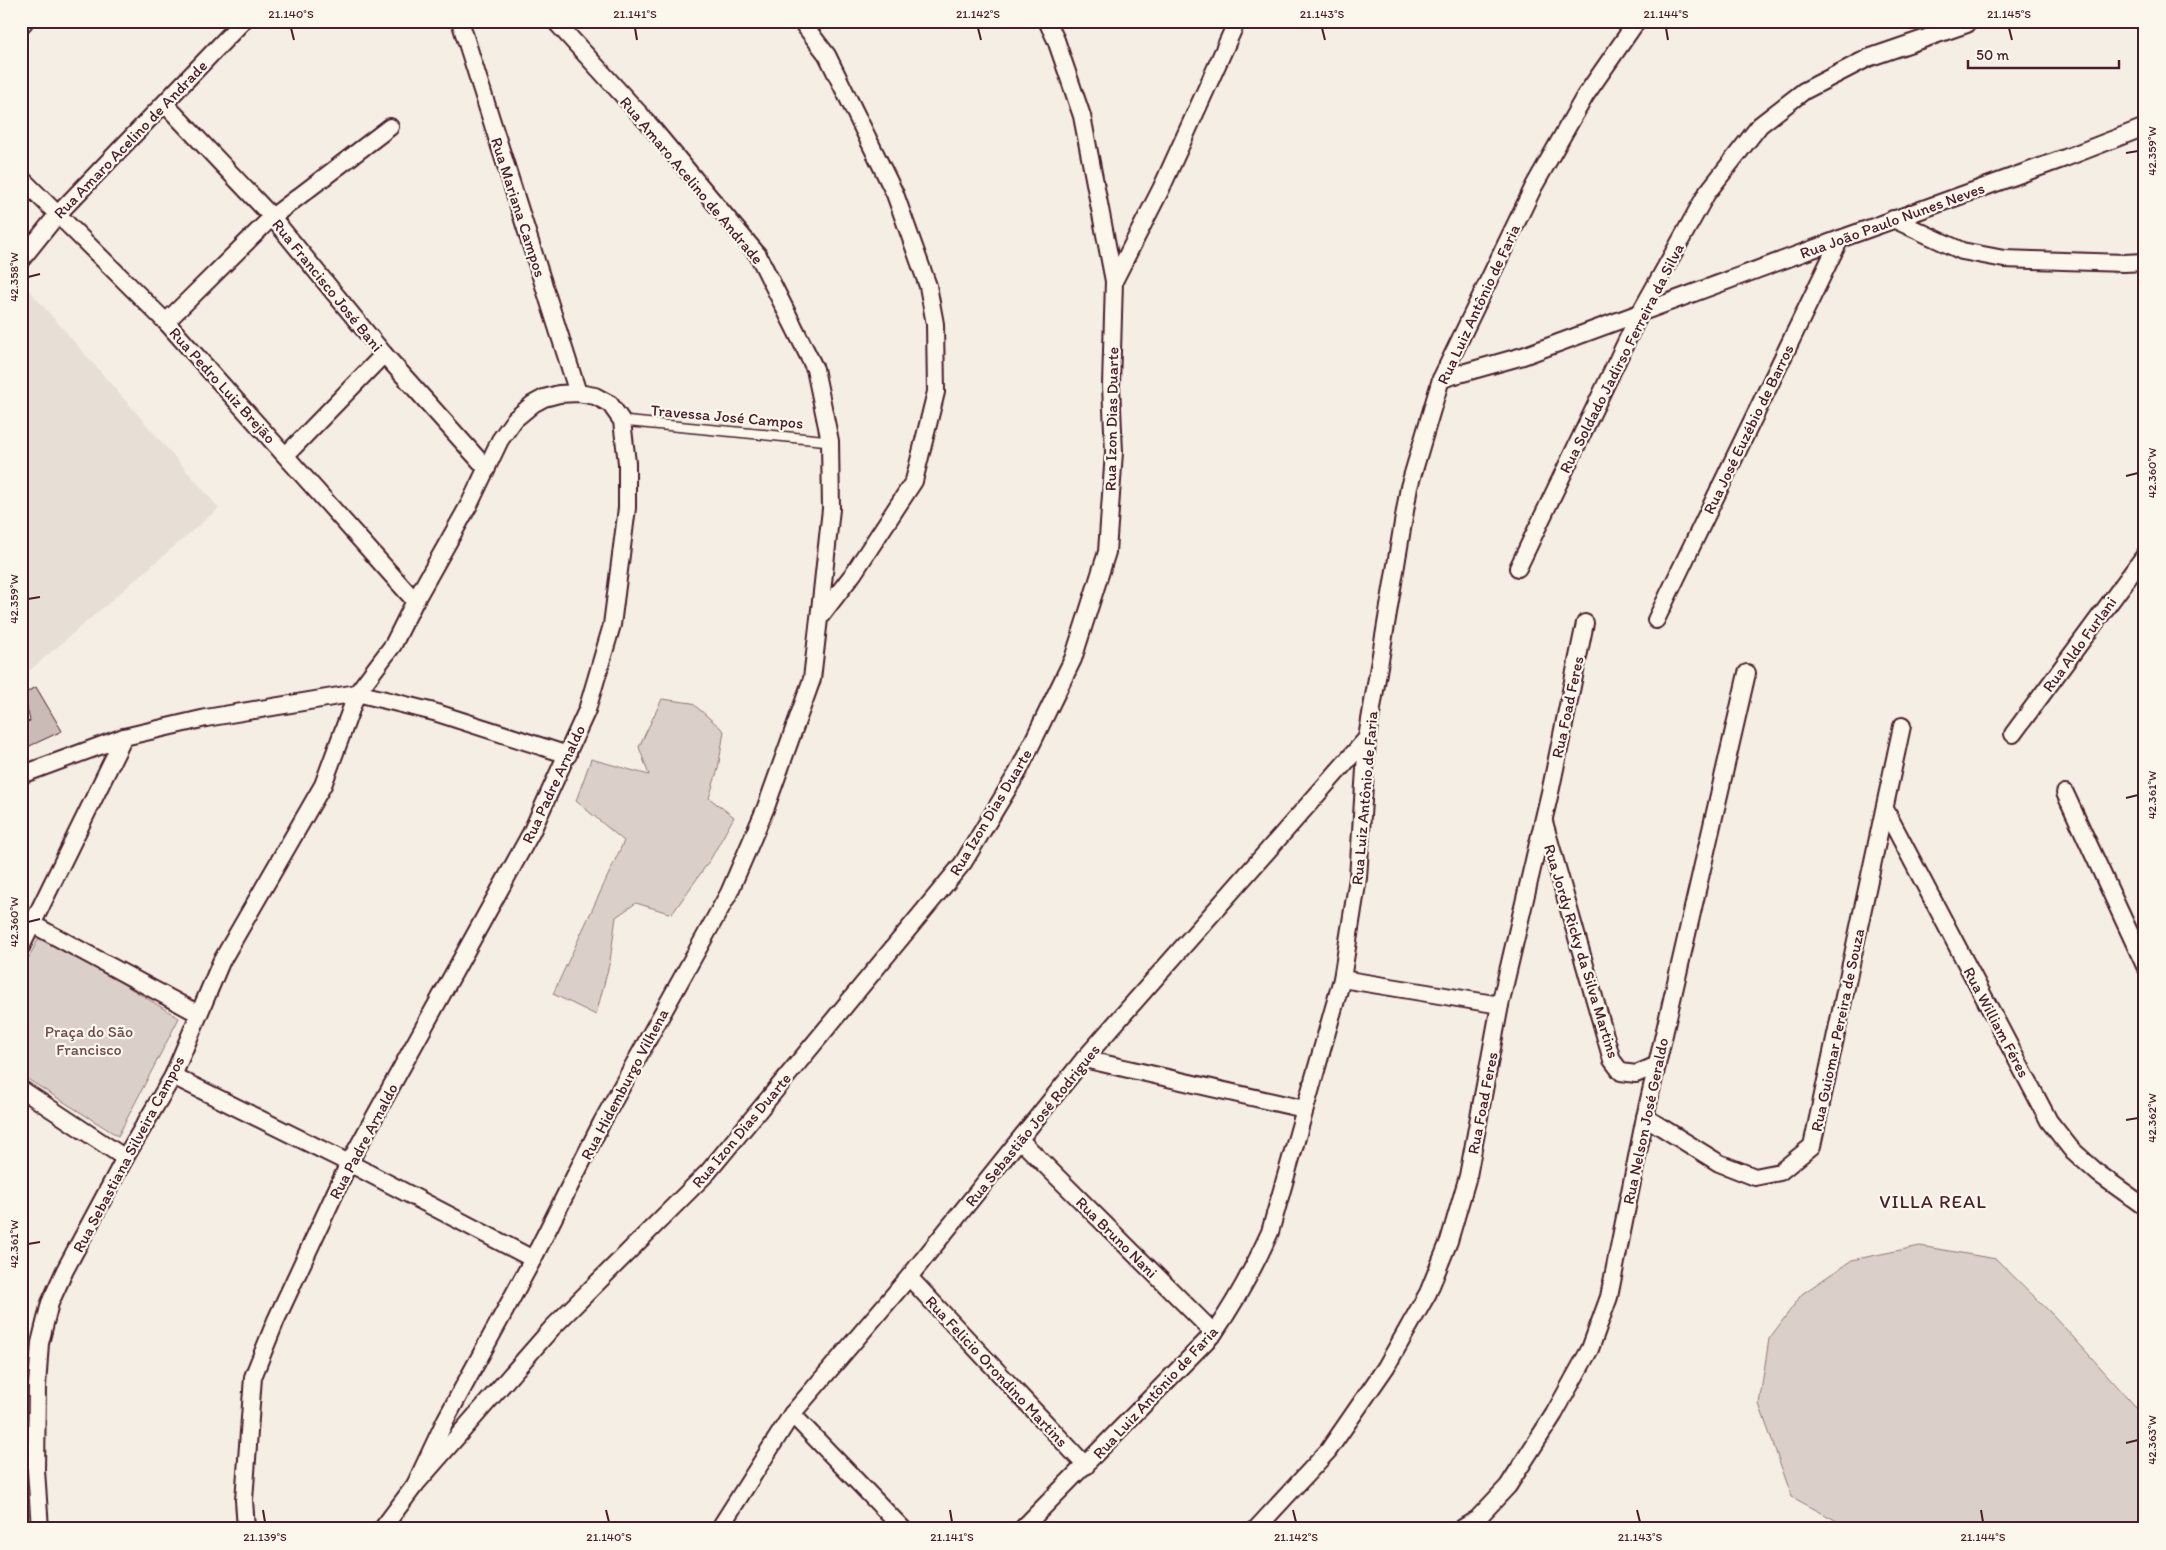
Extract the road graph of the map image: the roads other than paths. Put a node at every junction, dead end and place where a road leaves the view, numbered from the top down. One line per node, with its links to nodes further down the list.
1 (25, 21): 10 (street)
2 (243, 21): 11 (street, Rua Amaro Acelino de Andrade)
3 (460, 21): 26 (street, Rua Mariana Campos)
4 (555, 21): 28 (street, Rua Amaro Acelino de Andrade)
5 (801, 21): 34 (street)
6 (1047, 21): 21 (street, Rua Izon Dias Duarte)
7 (1238, 21): 21 (street)
8 (1637, 21): 25 (street, Rua Luiz Antônio de Faria)
9 (1967, 24): 22 (street, Rua Soldado Jadirso Ferreira da Silva)
10 (21, 26)
11 (165, 104): 15 (street, Rua Amaro Acelino de Andrade); 16 (street, Rua Francisco José Bani)
12 (390, 127): 16 (street)
13 (2145, 127): 17 (street, Rua João Paulo Nunes Neves)
14 (21, 178): 15 (street, Rua Pedro Luiz Brejão)
15 (57, 215): 19 (street, Rua Amaro Acelino de Andrade); 23 (street, Rua Pedro Luiz Brejão)
16 (272, 217): 23 (street); 24 (street, Rua Francisco José Bani)
17 (1893, 219): 18 (street, Rua João Paulo Nunes Neves); 20 (street)
18 (1840, 239): 22 (street, Rua João Paulo Nunes Neves); 35 (street, Rua José Euzébio de Barros)
19 (21, 260)
20 (2145, 262)
21 (1114, 281): 69 (street, Rua Izon Dias Duarte)
22 (1640, 313): 25 (street, Rua João Paulo Nunes Neves); 32 (street, Rua Soldado Jadirso Ferreira da Silva)
23 (166, 322): 29 (street, Rua Pedro Luiz Brejão)
24 (384, 354): 29 (street); 30 (street, Rua Francisco José Bani)
25 (1440, 379): 42 (street, Rua Luiz Antônio de Faria)
26 (578, 393): 27 (street); 30 (street)
27 (622, 421): 28 (lane, Travessa José Campos); 43 (street, Rua Padre Arnaldo)
28 (830, 441): 34 (street, Rua Amaro Acelino de Andrade)
29 (286, 455): 33 (street, Rua Pedro Luiz Brejão)
30 (487, 468): 33 (street)
31 (2145, 554): 40 (street, Rua Aldo Furlani)
32 (1518, 568)
33 (415, 601): 38 (street)
34 (819, 619): 64 (street, Rua Hidemburgo Vilhena)
35 (1656, 620)
36 (1584, 623): 47 (street, Rua Foad Feres)
37 (1747, 673): 55 (street, Rua Nelson José Geraldo)
38 (357, 693): 41 (street); 43 (street); 53 (street, Rua Sebastiana Silveira Campos)
39 (1902, 726): 46 (street, Rua Guiomar Pereira de Souza)
40 (2013, 734)
41 (124, 736): 44 (street); 48 (street)
42 (1367, 738): 51 (street, Rua Luiz Antônio de Faria); 54 (street, Rua Sebastião José Rodrigues)
43 (568, 755): 62 (street, Rua Padre Arnaldo)
44 (21, 775)
45 (2065, 793): 50 (street)
46 (1885, 809): 59 (street, Rua Guiomar Pereira de Souza); 63 (street, Rua William Féres)
47 (1543, 820): 52 (street, Rua Foad Feres); 55 (street, Rua Jordy Ricky da Silva Martins)
48 (34, 925): 49 (street); 53 (street)
49 (21, 948)
50 (2145, 966)
51 (1342, 979): 52 (street); 58 (street, Rua Luiz Antônio de Faria)
52 (1500, 1005): 76 (street, Rua Foad Feres)
53 (199, 1014): 56 (street, Rua Sebastiana Silveira Campos)
54 (1084, 1059): 58 (street); 60 (street, Rua Sebastião José Rodrigues)
55 (1657, 1065): 59 (street, Rua Nelson José Geraldo)
56 (173, 1076): 61 (street, Rua Sebastiana Silveira Campos); 62 (street)
57 (21, 1089): 61 (street)
58 (1304, 1109): 66 (street, Rua Luiz Antônio de Faria)
59 (1645, 1117): 77 (street, Rua Nelson José Geraldo)
60 (1020, 1140): 65 (street, Rua Sebastião José Rodrigues); 66 (street, Rua Bruno Nani)
61 (125, 1158): 70 (street, Rua Sebastiana Silveira Campos)
62 (349, 1163): 64 (street); 71 (street, Rua Padre Arnaldo)
63 (2145, 1206)
64 (533, 1259): 69 (street, Rua Hidemburgo Vilhena)
65 (909, 1277): 67 (street, Rua Sebastião José Rodrigues); 68 (street, Rua Felicio Orondino Martins)
66 (1214, 1333): 68 (street, Rua Luiz Antônio de Faria)
67 (792, 1414): 73 (street, Rua Sebastião José Rodrigues); 74 (street)
68 (1086, 1466): 75 (street, Rua Luiz Antônio de Faria)
69 (415, 1485): 72 (street, Rua Hidemburgo Vilhena)
70 (40, 1529)
71 (246, 1529)
72 (382, 1529)
73 (719, 1529)
74 (902, 1529)
75 (1022, 1529)
76 (1256, 1529)
77 (1461, 1529)

